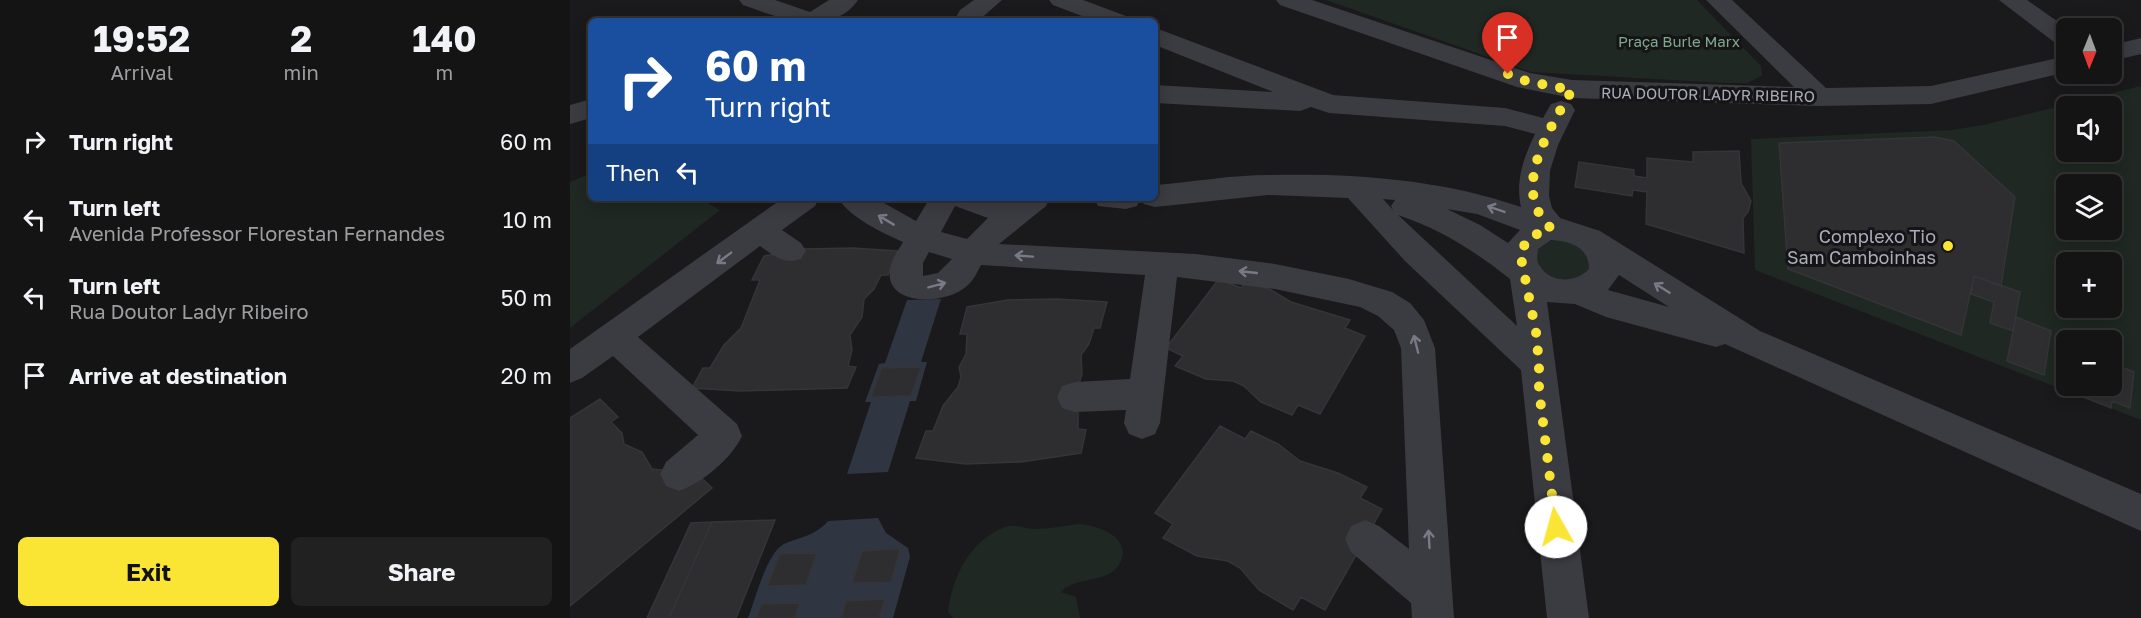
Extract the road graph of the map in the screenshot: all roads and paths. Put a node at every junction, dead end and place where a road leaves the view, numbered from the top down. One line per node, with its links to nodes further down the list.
1 (730, 0): 10 (street)
2 (751, 0): 11 (street)
3 (846, 0): 12 (street)
4 (990, 0): 13 (street)
5 (1061, 0): 9 (street)
6 (1288, 0): 19 (street, RUA DOUTOR LADYR RIBEIRO)
7 (1718, 0): 21 (street)
8 (2011, 0): 14 (street)
9 (1083, 16)
10 (740, 18)
11 (797, 18)
12 (806, 18)
13 (968, 18)
14 (2056, 32)
15 (1161, 38): 22 (street)
16 (2141, 46): 17 (street)
17 (2122, 51)
18 (2056, 67): 21 (street, RUA DOUTOR LADYR RIBEIRO)
19 (1572, 90): 21 (street, RUA DOUTOR LADYR RIBEIRO); 25 (street)
20 (1158, 94): 22 (street)
21 (1819, 97)
22 (1329, 104): 25 (street)
23 (588, 109): 24 (street)
24 (570, 115)
25 (1552, 129): 34 (street)
26 (1329, 187): 27 (street); 28 (street); 34 (street, one-way to 26)
27 (1158, 196)
28 (1362, 196): 41 (street); 45 (street)
29 (800, 201): 35 (street)
30 (857, 201): 36 (street, one-way to 30)
31 (943, 201): 36 (street)
32 (986, 201): 33 (street)
33 (1023, 206): 39 (street)
34 (1551, 229): 37 (street); 41 (street)
35 (760, 231): 38 (street); 43 (street, one-way to 43)
36 (921, 239): 39 (street); 39 (street, one-way to 39)
37 (1596, 244): 42 (street); 44 (street, one-way to 37)
38 (790, 251)
39 (973, 252): 40 (street, one-way to 39)
40 (1163, 263): 47 (street); 51 (street, one-way to 40)
41 (1525, 273): 42 (street); 45 (street)
42 (1580, 292): 44 (street); 45 (street)
43 (615, 337): 46 (street); 48 (street)
44 (1748, 341): 49 (street)
45 (1539, 364): 52 (street)
46 (570, 369)
47 (1074, 397)
48 (679, 474)
49 (2141, 513)
50 (1365, 539): 51 (street)
51 (1432, 606)
52 (1568, 618)

